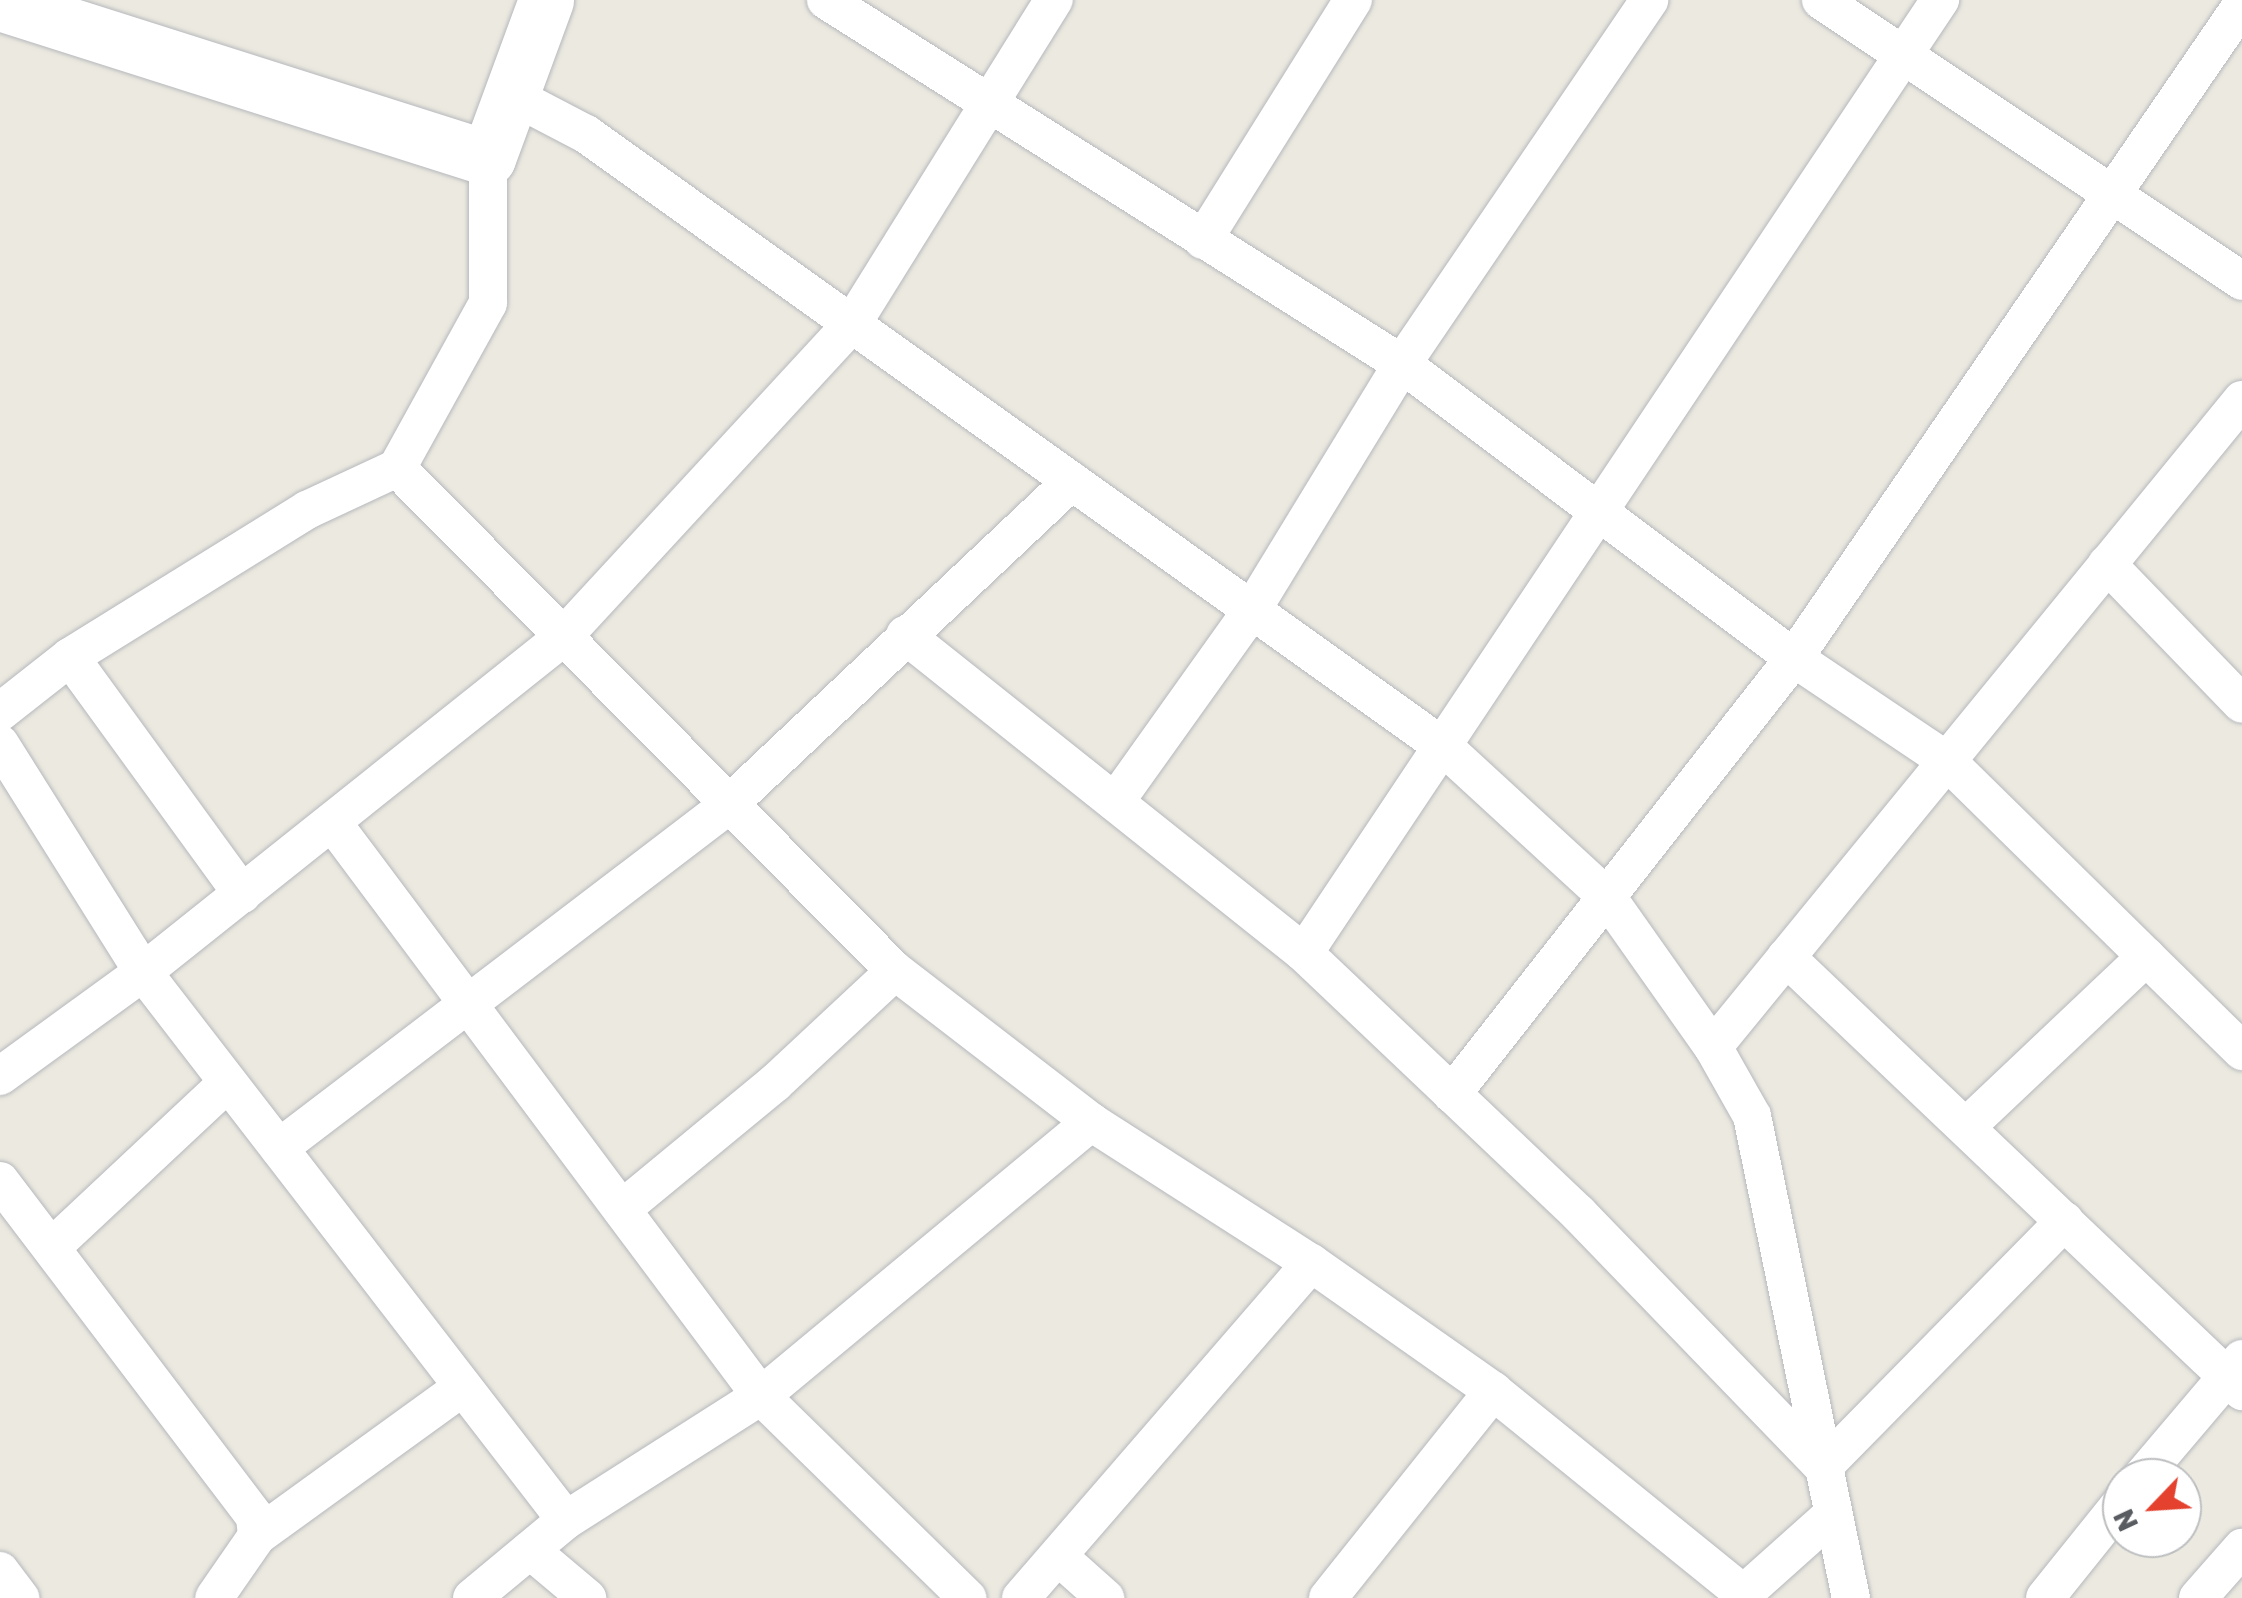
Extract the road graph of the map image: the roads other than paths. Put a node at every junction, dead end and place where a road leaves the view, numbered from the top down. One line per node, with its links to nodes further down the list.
1 (546, 0): 11 (street)
2 (826, 0): 12 (street)
3 (1054, 0): 12 (street)
4 (1353, 0): 15 (street)
5 (1649, 0): 18 (street)
6 (1821, 0): 10 (street)
7 (1940, 0): 10 (street)
8 (0, 3): 13 (street)
9 (2242, 5): 14 (street)
10 (1903, 54): 14 (street); 22 (street)
11 (512, 94): 13 (street); 17 (street)
12 (990, 102): 15 (street); 17 (street)
13 (488, 158): 20 (street)
14 (2112, 194): 16 (street); 28 (street)
15 (1203, 240): 18 (street)
16 (2242, 281)
17 (852, 324): 21 (street); 26 (street)
18 (1402, 364): 22 (street); 24 (street)
19 (2242, 400): 23 (street)
20 (396, 468): 26 (street); 27 (street)
21 (1072, 481): 24 (street); 25 (street)
22 (1599, 512): 28 (street); 32 (street)
23 (2107, 564): 29 (street); 33 (street)
24 (1252, 610): 32 (street); 34 (street)
25 (905, 635): 34 (street); 35 (street)
26 (562, 638): 35 (street); 36 (street)
27 (70, 657): 30 (street); 37 (street)
28 (1794, 658): 33 (street); 38 (street)
29 (2240, 697)
30 (0, 712)
31 (0, 744): 43 (street)
32 (1445, 748): 38 (street); 39 (street)
33 (1947, 761): 40 (street); 41 (street)
34 (1115, 802): 39 (street)
35 (726, 807): 42 (street); 44 (street)
36 (332, 822): 37 (street); 44 (street)
37 (242, 894): 43 (street)
38 (1607, 897): 45 (street); 49 (street)
39 (1304, 953): 49 (street)
40 (2146, 956): 46 (street); 51 (street)
41 (1786, 958): 45 (street); 51 (street)
42 (896, 971): 50 (street); 54 (street)
43 (143, 972): 47 (street); 48 (street)
44 (471, 1006): 52 (street); 54 (street)
45 (1713, 1047): 63 (street)
46 (2242, 1051)
47 (0, 1076)
48 (226, 1084): 52 (street); 56 (street)
49 (1452, 1094): 63 (street)
50 (1091, 1122): 57 (street); 61 (street)
51 (1966, 1128): 55 (street)
52 (278, 1148): 59 (street)
53 (0, 1181): 56 (street)
54 (622, 1209): 61 (street)
55 (2065, 1221): 58 (street); 63 (street)
56 (52, 1247): 67 (street)
57 (1311, 1262): 60 (street); 70 (street)
58 (2236, 1375): 62 (street)
59 (463, 1388): 65 (street); 67 (street)
60 (1493, 1391): 72 (street); 80 (street)
61 (761, 1396): 65 (street); 77 (street)
62 (2159, 1458)
63 (1823, 1468): 64 (street)
64 (1833, 1514): 72 (street); 81 (street)
65 (566, 1520): 69 (street)
66 (2102, 1527): 82 (street)
67 (257, 1536): 74 (street)
68 (2242, 1548): 83 (street)
69 (530, 1550): 75 (street); 76 (street)
70 (1059, 1557): 78 (street); 79 (street)
71 (0, 1571): 73 (street)
72 (1741, 1596)
73 (20, 1598)
74 (214, 1598)
75 (472, 1598)
76 (587, 1598)
77 (966, 1598)
78 (1020, 1598)
79 (1105, 1598)
80 (1328, 1598)
81 (1851, 1598)
82 (2045, 1598)
83 (2198, 1598)

